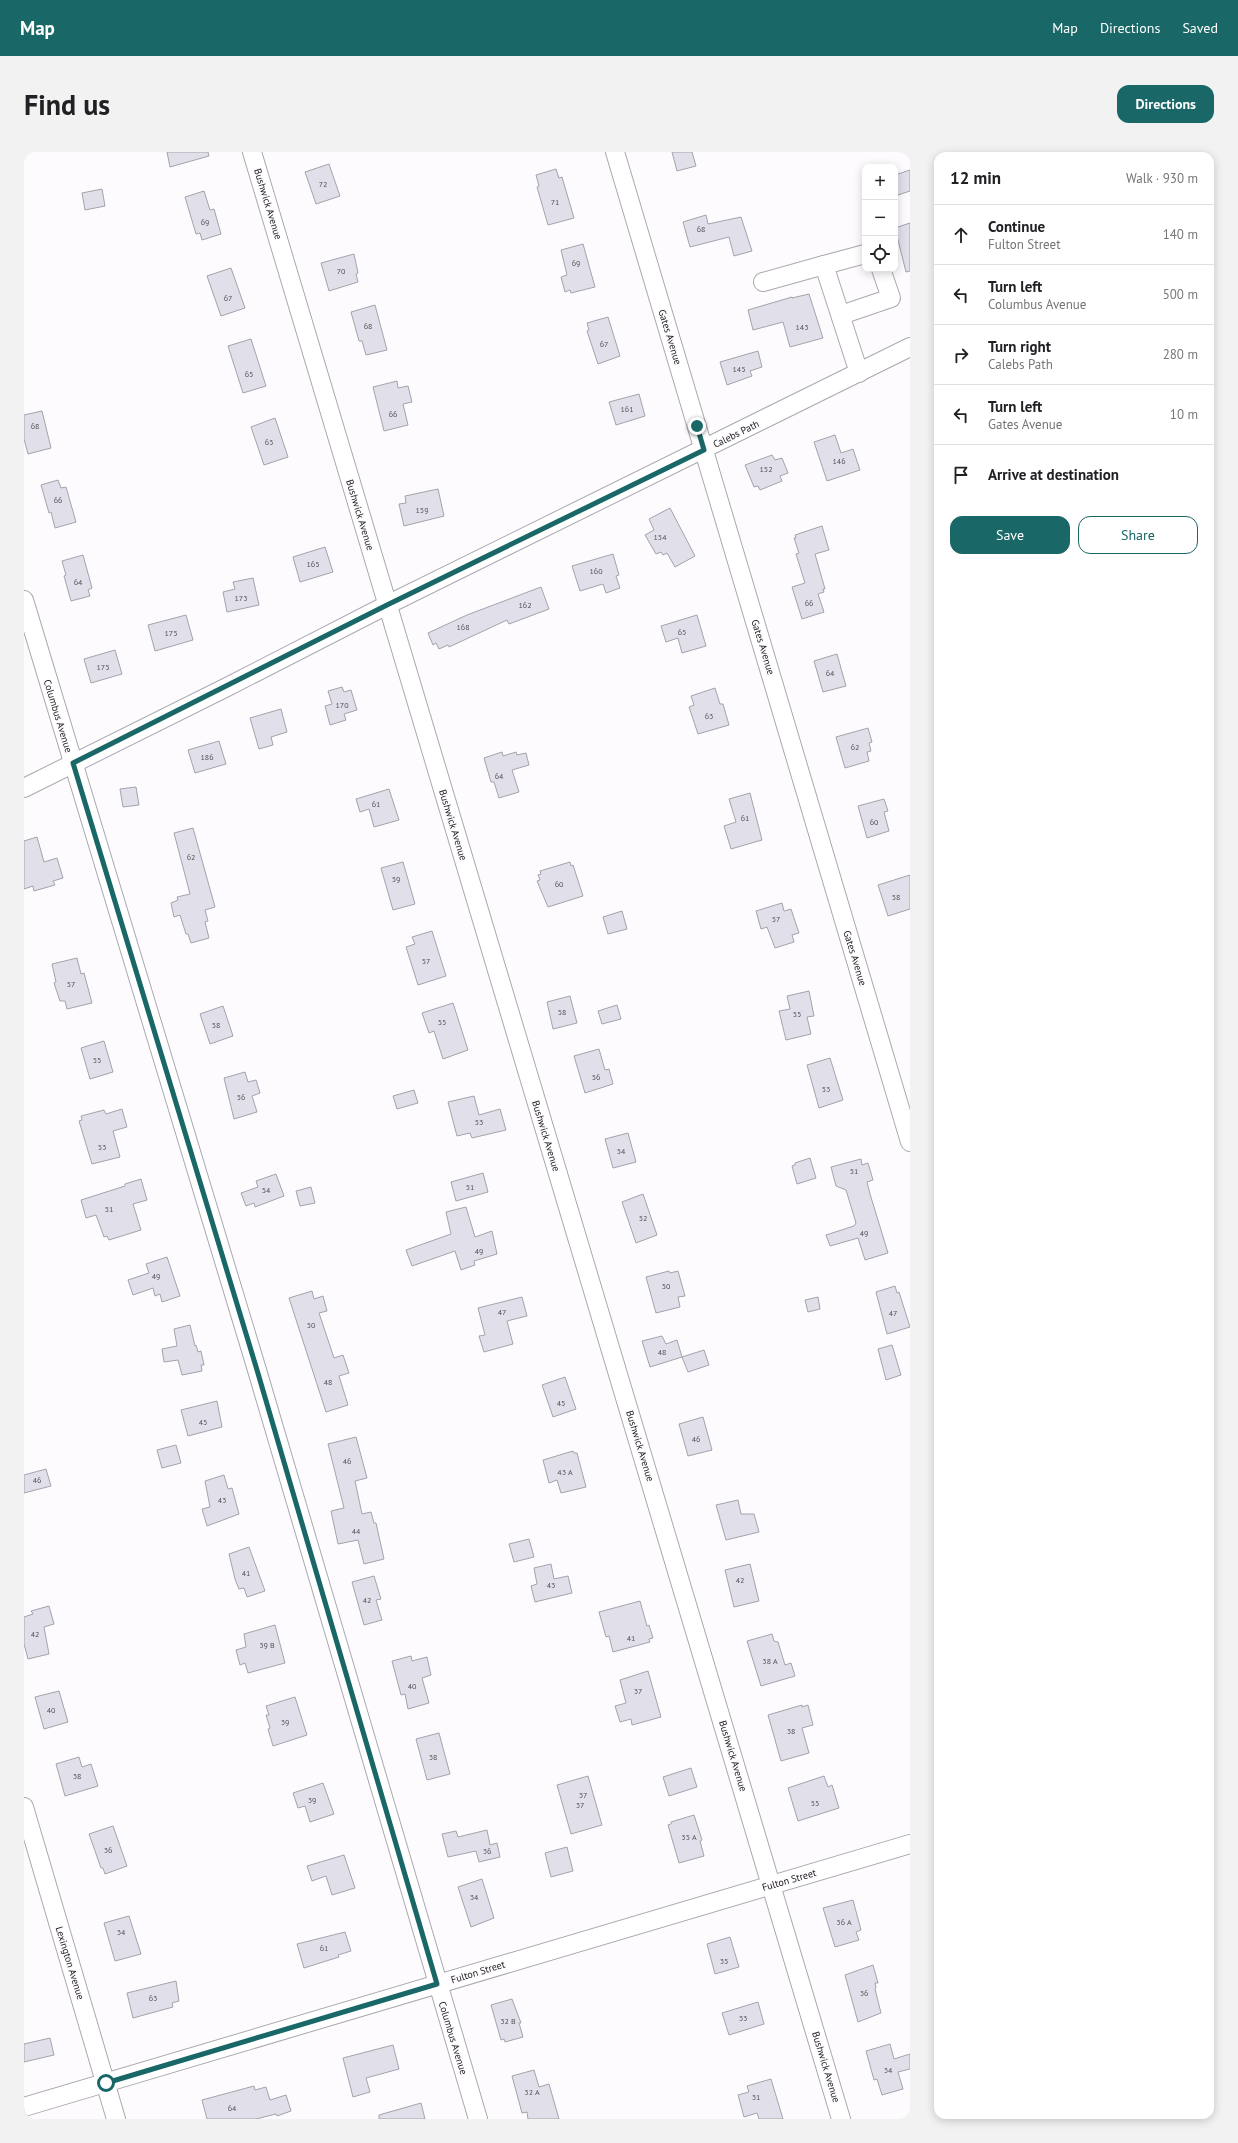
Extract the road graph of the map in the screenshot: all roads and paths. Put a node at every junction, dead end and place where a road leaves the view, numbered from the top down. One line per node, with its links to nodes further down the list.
1 (252, 152): 12 (street, Bushwick Avenue)
2 (615, 152): 10 (street, Gates Avenue)
3 (862, 255): 4 (street)
4 (824, 265): 6 (street); 7 (street)
5 (882, 272): 7 (street)
6 (763, 282)
7 (840, 315): 9 (street)
8 (910, 347): 9 (street, Calebs Path)
9 (859, 373): 10 (street, Calebs Path)
10 (704, 450): 12 (street, Calebs Path); 15 (street, Gates Avenue)
11 (24, 600): 13 (street, Columbus Avenue)
12 (387, 605): 13 (street, Calebs Path); 18 (street, Bushwick Avenue)
13 (73, 763): 14 (street, Calebs Path); 19 (street, Columbus Avenue)
14 (24, 788)
15 (910, 1142)
16 (24, 1807): 20 (street, Lexington Avenue)
17 (910, 1844): 18 (street, Fulton Street)
18 (772, 1885): 19 (street, Fulton Street); 24 (street, Bushwick Avenue)
19 (437, 1984): 20 (street, Fulton Street); 23 (street, Columbus Avenue)
20 (106, 2083): 21 (street, Fulton Street); 22 (street, Lexington Avenue)
21 (24, 2107)
22 (116, 2119)
23 (478, 2119)
24 (842, 2119)

